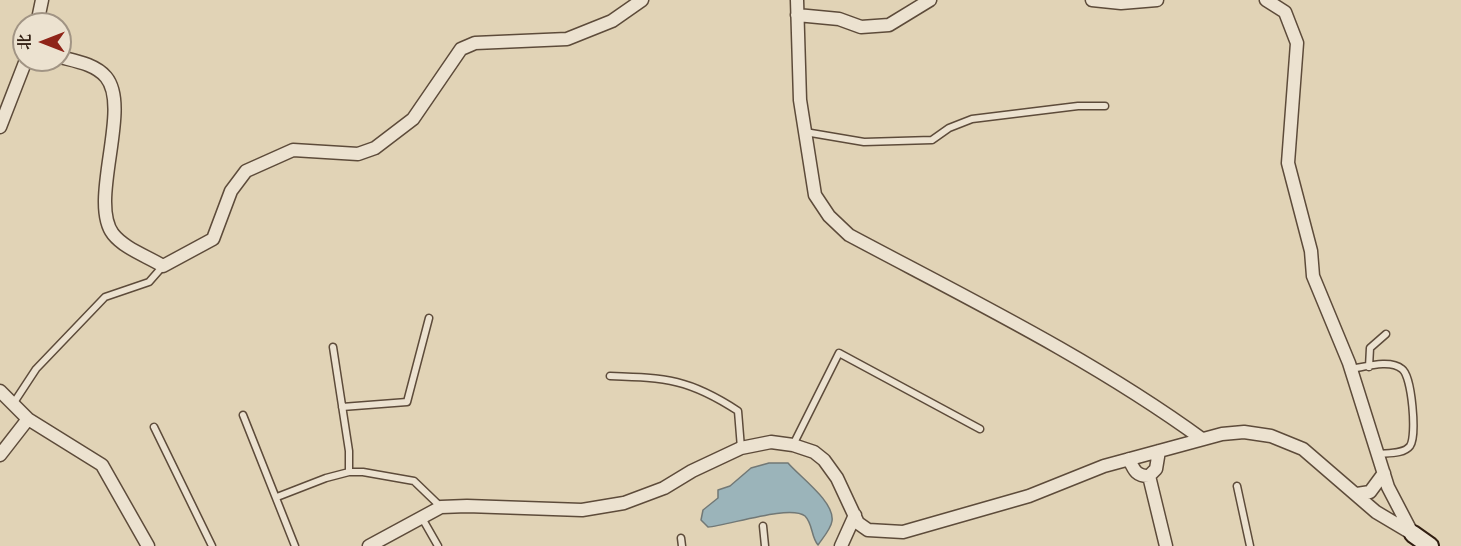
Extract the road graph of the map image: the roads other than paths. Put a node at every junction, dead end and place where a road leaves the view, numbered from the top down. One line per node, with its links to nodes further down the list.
1 (642, 0): 13 (street)
2 (797, 0): 7 (street)
3 (930, 0): 7 (street)
4 (1092, 0): 5 (street)
5 (1157, 0)
6 (1266, 0): 18 (street)
7 (797, 15): 12 (street)
8 (72, 60): 13 (street)
9 (21, 72): 11 (street)
10 (1105, 106): 12 (lane)
11 (0, 127)
12 (805, 132): 27 (street)
13 (163, 266): 21 (lane)
14 (429, 318): 22 (lane)
15 (1386, 334): 17 (lane)
16 (333, 347): 22 (lane)
17 (1369, 367): 18 (lane); 31 (lane)
18 (1351, 369): 31 (street)
19 (610, 376): 29 (lane)
20 (0, 391): 21 (street)
21 (13, 404): 24 (street)
22 (342, 407): 34 (lane)
23 (243, 415): 39 (lane)
24 (28, 419): 32 (street); 46 (street)
25 (154, 427): 47 (lane)
26 (980, 429): 28 (lane)
27 (1202, 440): 30 (street); 38 (street)
28 (793, 445): 29 (street); 41 (street)
29 (741, 448): 40 (street)
30 (1158, 451): 33 (street); 36 (street)
31 (1379, 454): 35 (street)
32 (0, 455)
33 (1129, 459): 36 (street); 41 (street)
34 (349, 472): 39 (lane); 40 (lane)
35 (1384, 473): 38 (street); 44 (street)
36 (1149, 476): 54 (street)
37 (1237, 486): 55 (lane)
38 (1356, 494): 44 (street)
39 (277, 497): 48 (lane)
40 (441, 507): 42 (street)
41 (855, 515): 53 (street)
42 (422, 517): 49 (street); 50 (lane)
43 (763, 526): 52 (lane)
44 (1413, 534): 56 (street)
45 (681, 538): 51 (lane)
46 (148, 546)
47 (212, 546)
48 (295, 546)
49 (369, 546)
50 (438, 546)
51 (682, 546)
52 (765, 546)
53 (841, 546)
54 (1166, 546)
55 (1250, 546)
56 (1430, 546)

